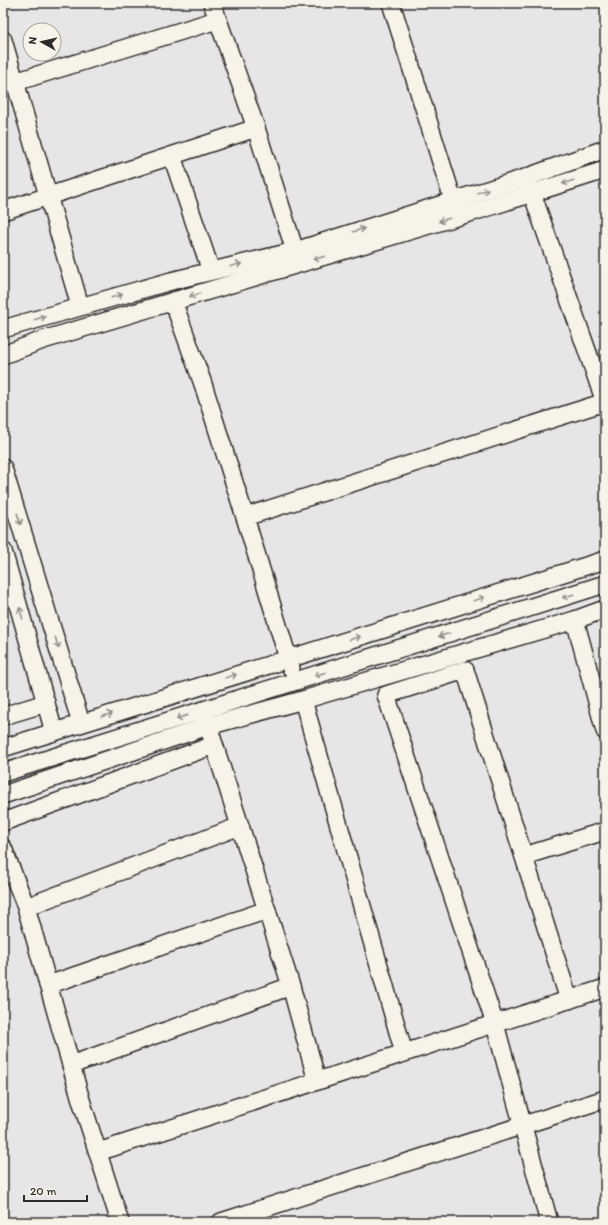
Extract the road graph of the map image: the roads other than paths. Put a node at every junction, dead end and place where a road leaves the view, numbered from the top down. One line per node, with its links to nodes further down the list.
1 (212, 3): 3 (street)
2 (391, 3): 13 (street)
3 (217, 20): 5 (street); 6 (street)
4 (3, 40): 5 (street)
5 (15, 82): 12 (street)
6 (256, 128): 8 (street); 15 (street)
7 (605, 149): 10 (street)
8 (172, 156): 12 (street); 16 (street)
9 (605, 170): 11 (street, one-way to 11)
10 (525, 178): 11 (street); 13 (street, one-way to 10)
11 (532, 193): 17 (street, one-way to 17); 21 (street)
12 (49, 197): 14 (street); 18 (street)
13 (452, 200): 15 (street, one-way to 13)
14 (3, 211)
15 (295, 251): 16 (street, one-way to 15)
16 (211, 271): 18 (street, one-way to 16)
17 (173, 301): 20 (street); 23 (street)
18 (80, 306): 19 (street, one-way to 18)
19 (3, 329)
20 (3, 355)
21 (605, 402): 23 (street)
22 (3, 468): 35 (street, one-way to 35)
23 (245, 517): 29 (street)
24 (3, 551): 32 (street, one-way to 24)
25 (605, 560): 29 (street, one-way to 25)
26 (605, 584): 30 (street, one-way to 30)
27 (605, 609): 28 (street)
28 (575, 620): 31 (street); 36 (street)
29 (288, 658): 30 (street); 35 (street, one-way to 29)
30 (296, 682): 34 (street)
31 (303, 700): 34 (street); 54 (street)
32 (46, 703): 33 (street); 37 (street)
33 (3, 716)
34 (205, 718): 38 (street); 40 (street, one-way to 40); 41 (street)
35 (81, 723): 37 (street)
36 (605, 731)
37 (54, 732): 39 (street)
38 (214, 745): 42 (street); 43 (street)
39 (3, 748)
40 (3, 773)
41 (3, 795)
42 (3, 822)
43 (240, 826): 47 (street); 48 (street)
44 (605, 831): 46 (street)
45 (3, 848): 47 (street)
46 (524, 856): 52 (street); 53 (street)
47 (26, 907): 49 (street)
48 (267, 910): 49 (street); 50 (street)
49 (48, 985): 55 (street)
50 (291, 986): 55 (street); 56 (street)
51 (605, 988): 52 (street)
52 (569, 1000): 53 (street)
53 (495, 1024): 54 (street); 58 (street)
54 (404, 1053): 56 (street)
55 (71, 1065): 59 (street)
56 (317, 1081): 59 (street)
57 (605, 1099): 58 (street)
58 (523, 1125): 61 (street); 62 (street)
59 (98, 1152): 60 (street)
60 (120, 1222)
61 (221, 1222)
62 (549, 1222)

